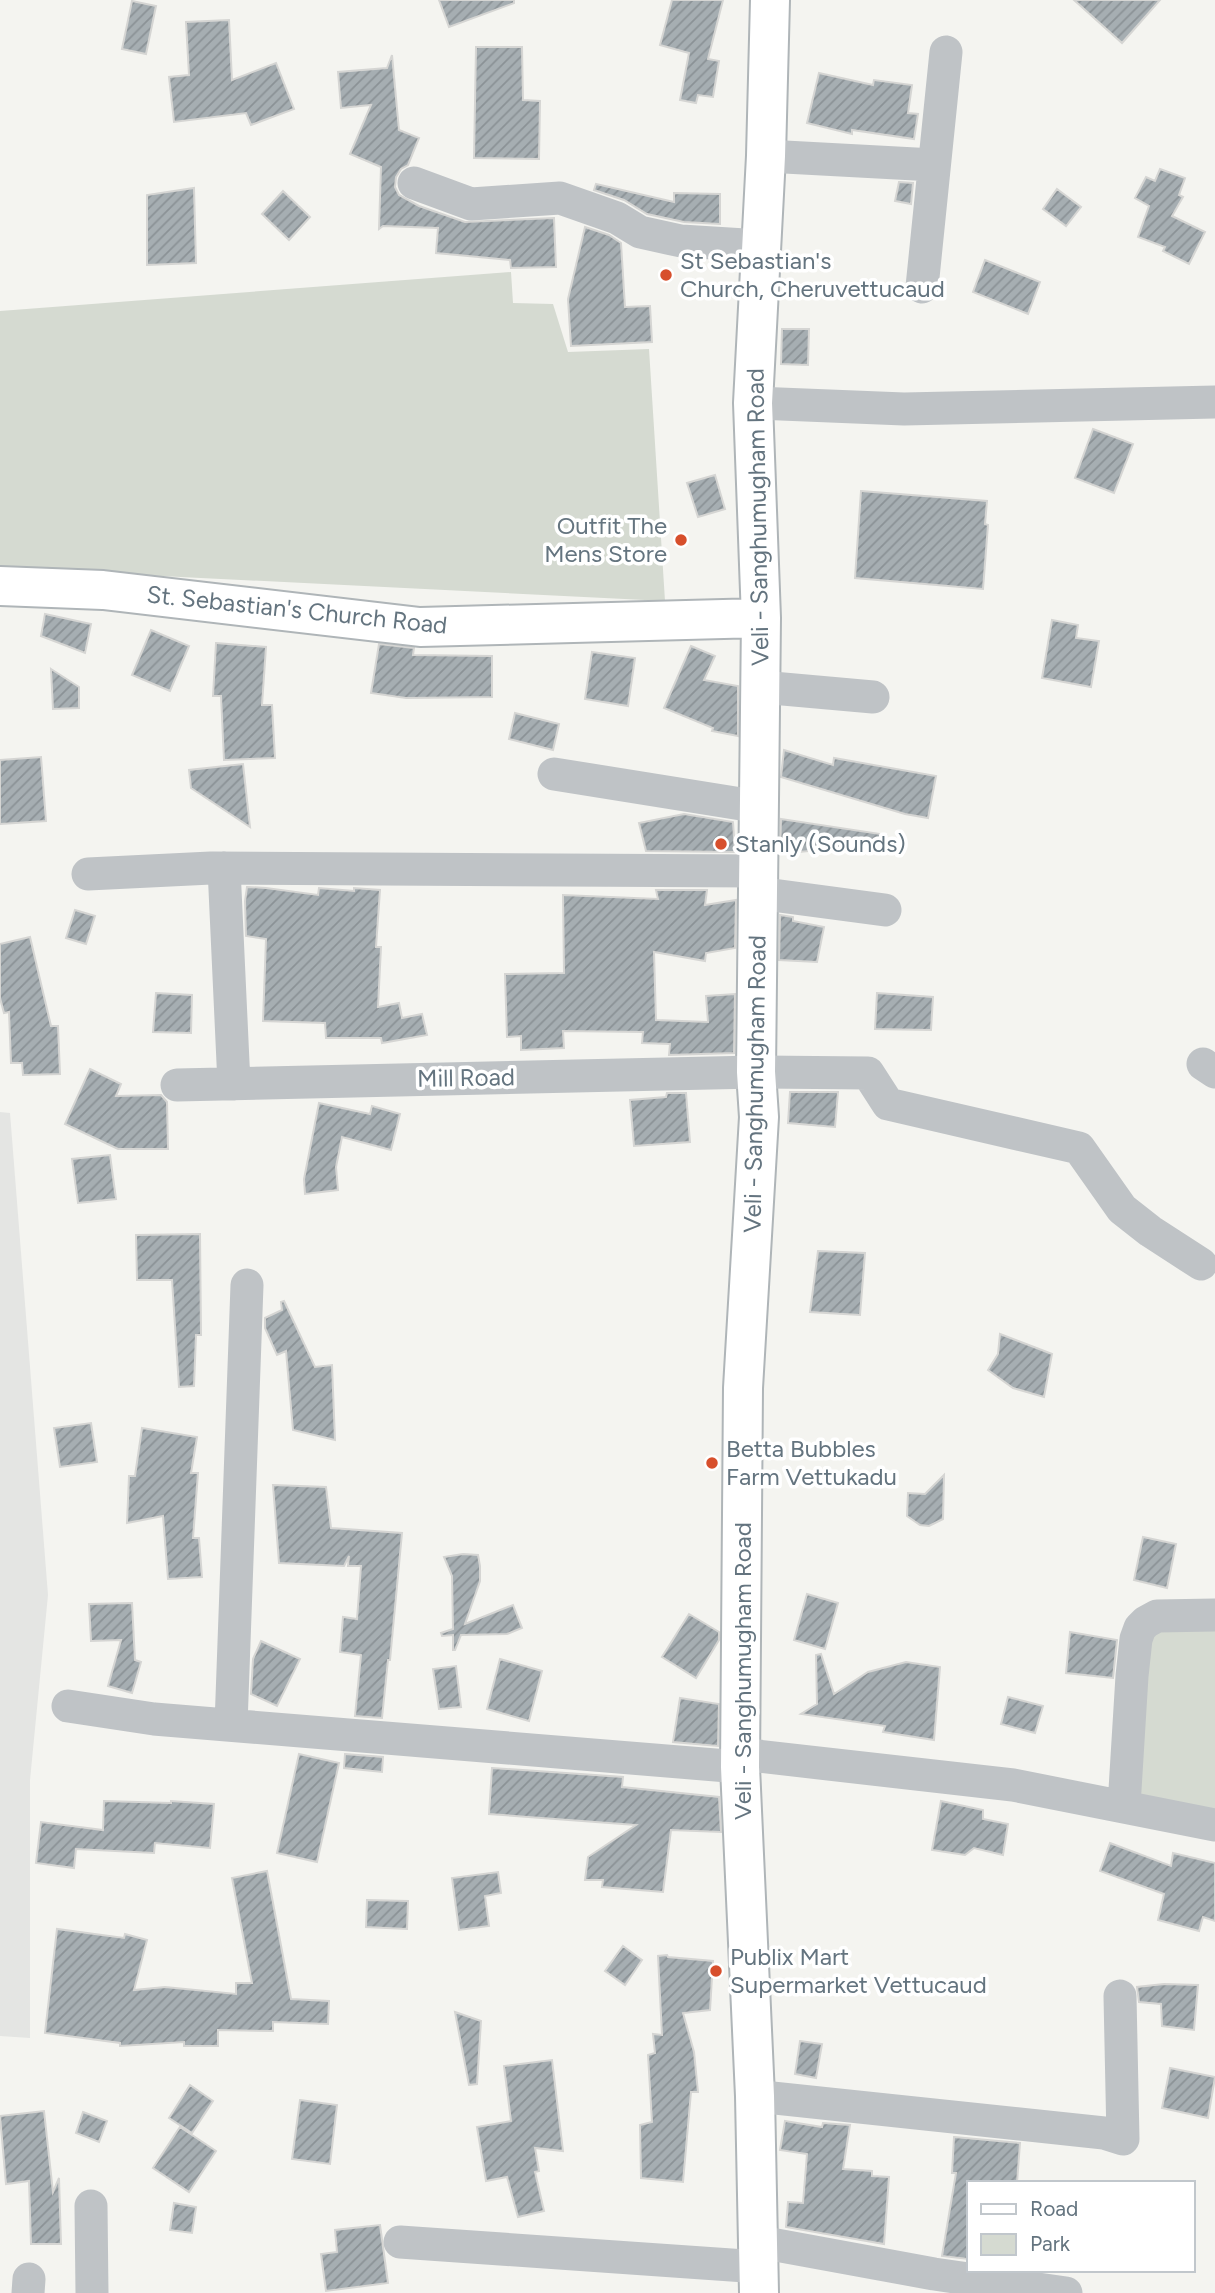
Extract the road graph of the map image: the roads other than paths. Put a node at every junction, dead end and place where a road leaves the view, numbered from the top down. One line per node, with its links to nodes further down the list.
1 (770, 0): 3 (main road, Veli - Sanghumugham Road)
2 (946, 52): 4 (street)
3 (766, 156): 4 (street); 6 (main road, Veli - Sanghumugham Road)
4 (934, 165): 7 (street)
5 (414, 183): 6 (street)
6 (761, 246): 9 (main road, Veli - Sanghumugham Road)
7 (922, 287)
8 (1215, 402): 9 (street)
9 (753, 403): 11 (main road, Veli - Sanghumugham Road)
10 (0, 586): 11 (main road, St. Sebastian's Church Road)
11 (761, 618): 12 (main road, Veli - Sanghumugham Road)
12 (761, 687): 13 (street); 15 (main road, Veli - Sanghumugham Road)
13 (873, 697)
14 (554, 774): 15 (street)
15 (760, 807): 18 (main road, Veli - Sanghumugham Road)
16 (224, 869): 17 (street); 18 (street); 21 (street)
17 (88, 874)
18 (759, 882): 19 (street); 20 (main road, Veli - Sanghumugham Road)
19 (885, 910)
20 (755, 1072): 21 (street, Mill Road); 23 (street, Mill Road); 28 (main road, Veli - Sanghumugham Road)
21 (234, 1083): 22 (street, Mill Road)
22 (177, 1085)
23 (1201, 1264)
24 (247, 1285): 27 (street)
25 (1215, 1615): 29 (street)
26 (68, 1706): 27 (street)
27 (231, 1725): 28 (street)
28 (740, 1761): 29 (street); 32 (main road, Veli - Sanghumugham Road)
29 (1124, 1806): 30 (street)
30 (1215, 1825)
31 (1120, 1996): 32 (street)
32 (755, 2096): 35 (main road, Veli - Sanghumugham Road)
33 (91, 2206): 36 (street)
34 (400, 2242): 35 (street)
35 (760, 2268): 37 (street)
36 (92, 2293)
37 (1066, 2293)

